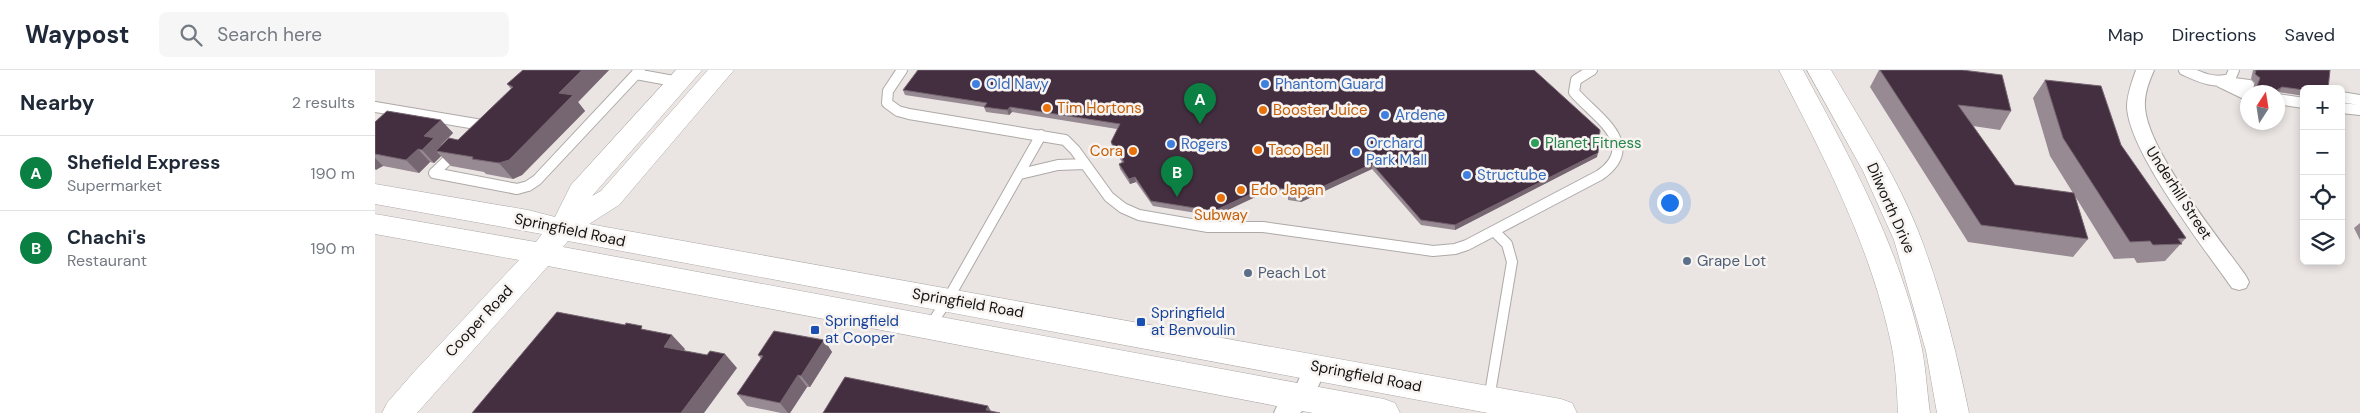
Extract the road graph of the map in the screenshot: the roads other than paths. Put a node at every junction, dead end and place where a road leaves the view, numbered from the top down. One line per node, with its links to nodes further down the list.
1 (722, 70): 28 (main road, Cooper Road)
2 (901, 70): 22 (lane)
3 (1593, 70): 29 (lane)
4 (1791, 70): 36 (main road, Dilworth Drive)
5 (1819, 70): 38 (main road, Dilworth Drive)
6 (2145, 70): 31 (street, Underhill Street)
7 (2184, 70): 11 (lane)
8 (2234, 70): 11 (lane)
9 (638, 72): 10 (lane); 23 (lane)
10 (684, 76): 28 (main road, Cooper Road)
11 (2222, 82): 12 (lane); 13 (lane)
12 (2249, 85)
13 (2240, 91)
14 (2345, 98): 16 (lane)
15 (2285, 100): 17 (lane)
16 (2360, 100)
17 (2300, 102)
18 (375, 107): 21 (lane)
19 (2345, 108): 20 (lane)
20 (2360, 110)
21 (494, 113)
22 (1041, 135): 24 (lane); 25 (lane)
23 (462, 146)
24 (1085, 164): 25 (lane); 29 (lane)
25 (1020, 174): 32 (lane)
26 (375, 194): 28 (main road, Springfield Road)
27 (375, 224): 30 (main road, Springfield Road)
28 (560, 229): 30 (main road, Cooper Road); 32 (main road, Springfield Road)
29 (1494, 231): 35 (lane)
30 (541, 254): 33 (main road, Springfield Road); 40 (main road, Cooper Road)
31 (2239, 282)
32 (948, 299): 33 (lane); 34 (main road, Springfield Road)
33 (929, 327): 37 (main road, Springfield Road)
34 (1316, 367): 35 (main road, Springfield Road); 37 (street)
35 (1489, 399): 41 (main road, Springfield Road)
36 (1913, 399): 42 (main road)
37 (1293, 405): 39 (main road, Springfield Road)
38 (1954, 406)
39 (1367, 412)
40 (398, 413)
41 (1561, 413)
42 (1896, 413)

